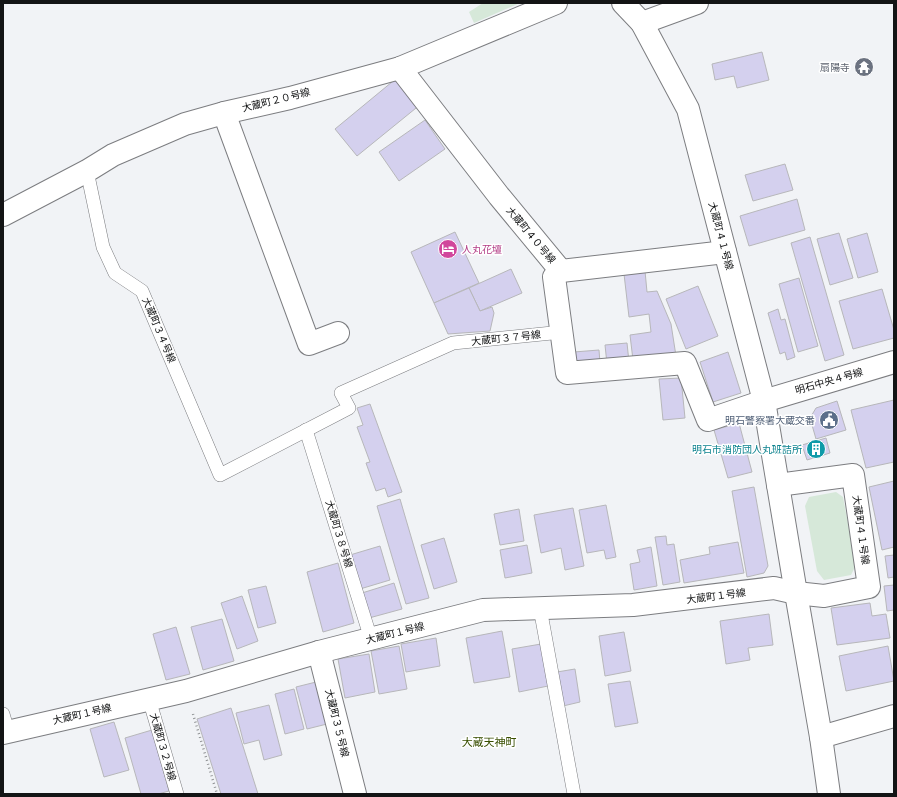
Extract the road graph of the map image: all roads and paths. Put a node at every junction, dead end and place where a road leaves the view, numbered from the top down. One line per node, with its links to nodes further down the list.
1 (556, 3): 6 (street, 大蔵町２０号線)
2 (623, 3): 5 (street, 大蔵町４１号線)
3 (697, 3): 4 (street)
4 (672, 8): 5 (street)
5 (642, 23): 10 (street, 大蔵町４１号線)
6 (400, 68): 7 (street, 大蔵町２０号線); 11 (street, 大蔵町４０号線)
7 (224, 113): 8 (street, 大蔵町２０号線); 13 (street)
8 (87, 171): 9 (street, 大蔵町２０号線); 17 (lane, 大蔵町３４号線)
9 (3, 215)
10 (725, 252): 11 (street, 大蔵町４０号線); 15 (street, 大蔵町４１号線)
11 (561, 271): 12 (street)
12 (562, 332): 15 (street); 16 (lane, 大蔵町３７号線)
13 (338, 333)
14 (894, 362): 15 (street, 明石中央４号線)
15 (764, 401): 18 (street, 大蔵町４１号線)
16 (306, 430): 17 (lane, 大蔵町３７号線); 21 (lane, 大蔵町３８号線)
17 (220, 475)
18 (778, 485): 19 (street, 大蔵町４１号線); 19 (street, 大蔵町４１号線)
19 (796, 593): 20 (street, 大蔵町１号線); 27 (street, 大蔵町４１号線)
20 (540, 608): 21 (street, 大蔵町１号線); 31 (lane)
21 (371, 639): 22 (street, 大蔵町１号線)
22 (319, 652): 23 (street, 大蔵町１号線); 30 (street, 大蔵町３５号線)
23 (186, 691): 24 (street, 大蔵町１号線); 29 (path)
24 (149, 699): 26 (street, 大蔵町１号線); 28 (lane, 大蔵町３２号線)
25 (894, 716): 27 (street)
26 (5, 726)
27 (821, 737): 32 (street, 大蔵町４１号線)
28 (177, 794)
29 (217, 794)
30 (355, 794)
31 (574, 794)
32 (829, 794)

